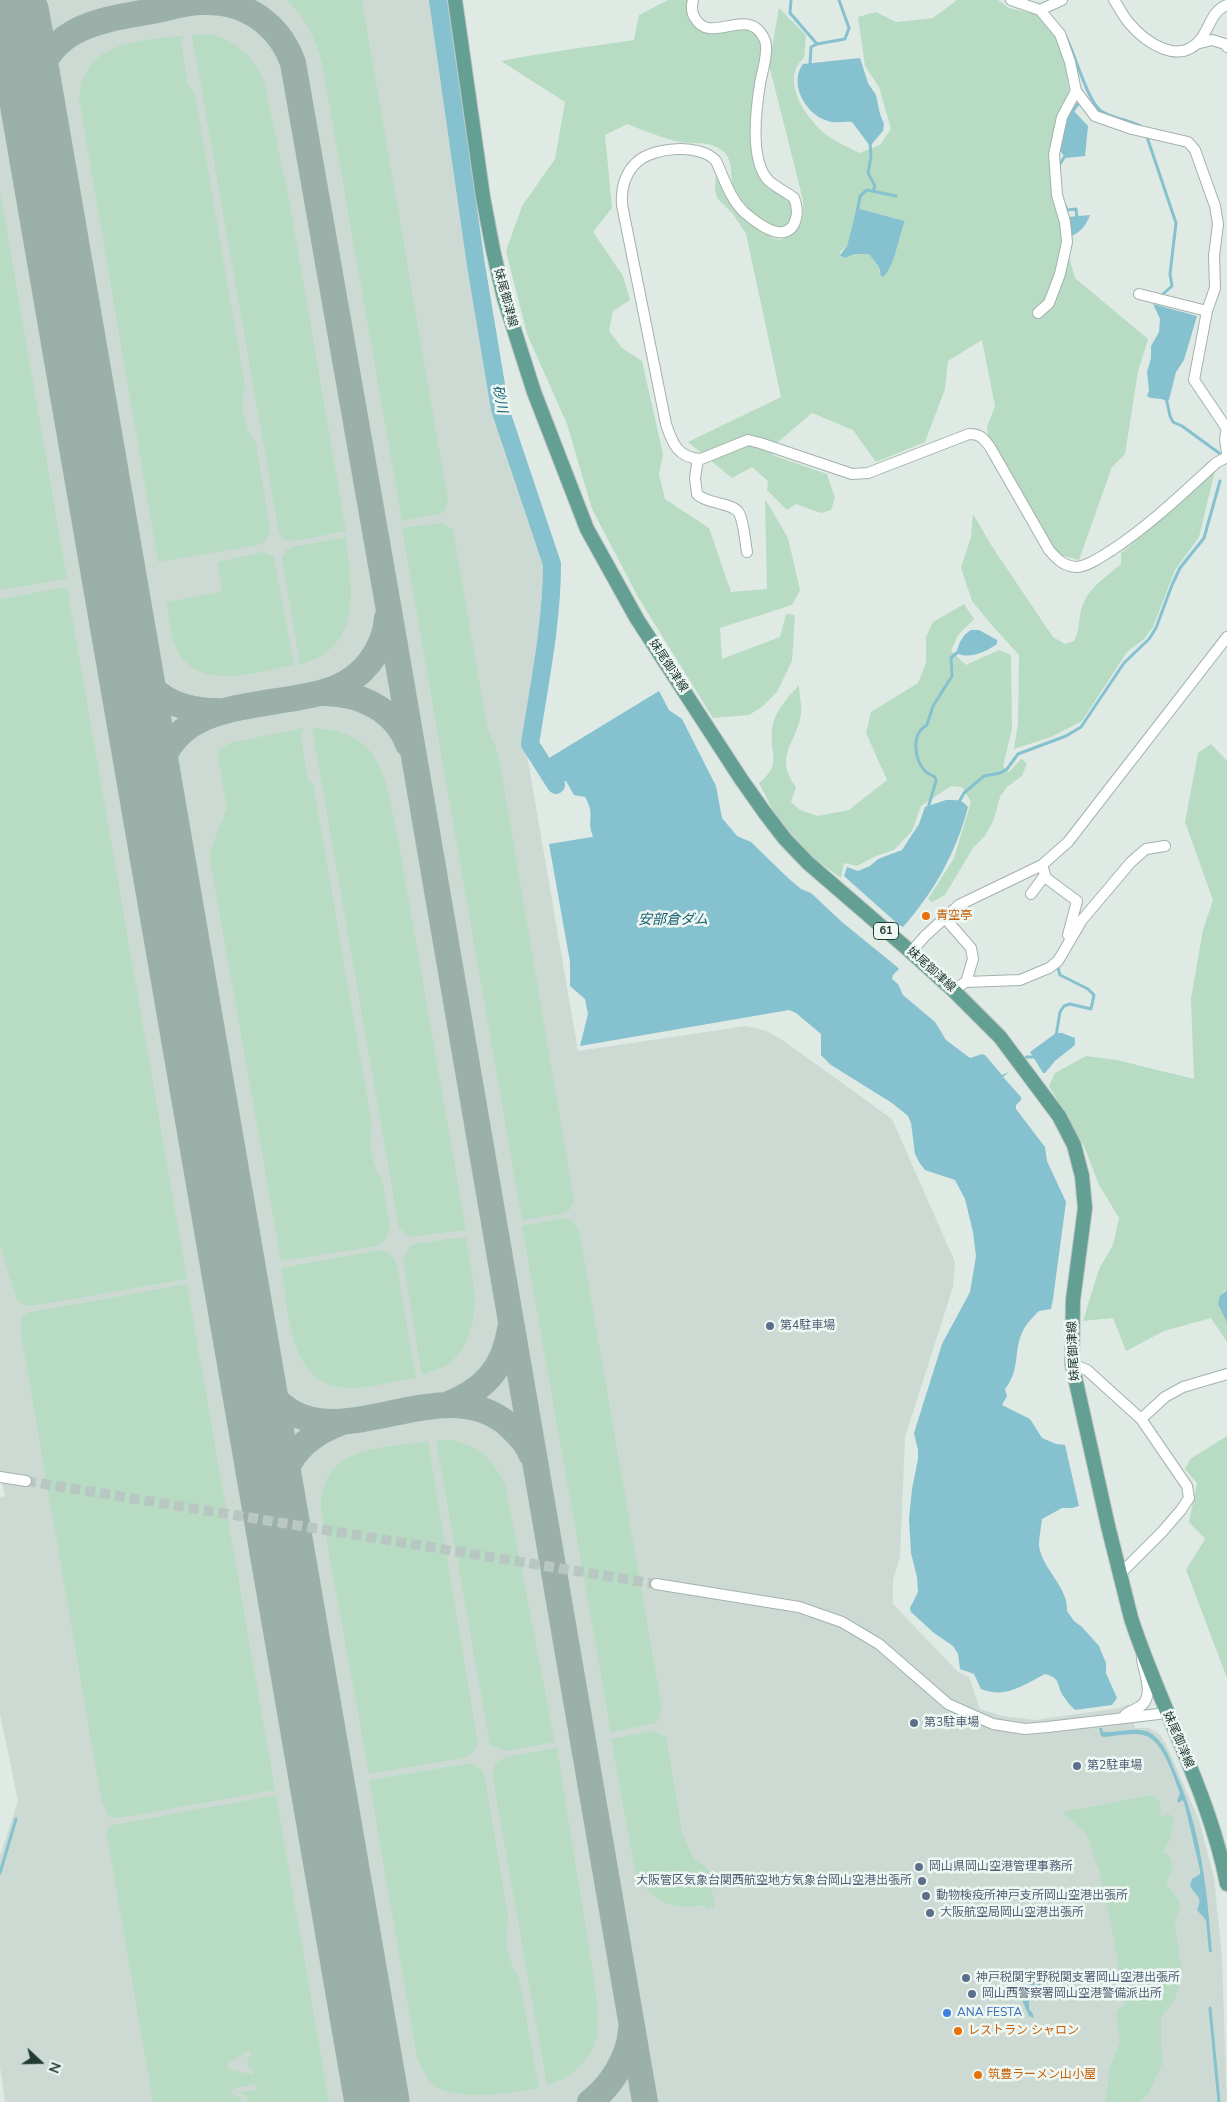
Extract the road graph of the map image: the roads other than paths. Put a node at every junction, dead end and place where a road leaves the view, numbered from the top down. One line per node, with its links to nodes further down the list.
1 (454, 0): 24 (main road, 妹尾御津線 / 61)
2 (693, 0): 16 (street)
3 (1010, 0): 7 (street)
4 (1062, 0): 7 (street)
5 (1114, 0): 8 (street)
6 (1227, 5): 8 (street)
7 (1040, 10): 10 (street)
8 (1196, 44): 9 (street)
9 (1227, 47)
10 (1076, 91): 12 (street); 13 (street)
11 (1139, 294): 12 (street)
12 (1207, 311): 14 (street)
13 (1038, 313)
14 (1227, 428): 15 (street)
15 (1227, 455): 16 (street)
16 (698, 459): 17 (street)
17 (747, 552)
18 (1227, 637): 20 (street)
19 (1165, 846): 23 (street)
20 (1043, 870): 21 (street); 22 (street); 23 (street)
21 (1031, 894)
22 (944, 917): 24 (street); 25 (street)
23 (1066, 945): 25 (street)
24 (911, 952): 26 (main road, 妹尾御津線 / 61)
25 (966, 982): 26 (street)
26 (953, 990): 27 (main road, 妹尾御津線 / 61)
27 (1072, 1364): 29 (street); 32 (main road, 妹尾御津線 / 61)
28 (1227, 1374): 29 (street)
29 (1141, 1419): 32 (street)
30 (0, 1477): 31 (street)
31 (26, 1481)
32 (1120, 1574): 34 (main road, 妹尾御津線 / 61)
33 (656, 1584): 36 (street)
34 (1142, 1650): 35 (main road, 妹尾御津線 / 61); 36 (street)
35 (1167, 1713): 36 (street); 37 (main road, 妹尾御津線 / 61)
36 (1123, 1718)
37 (1225, 1867): 38 (main road, 妹尾御津線 / 61)
38 (1227, 1884)

